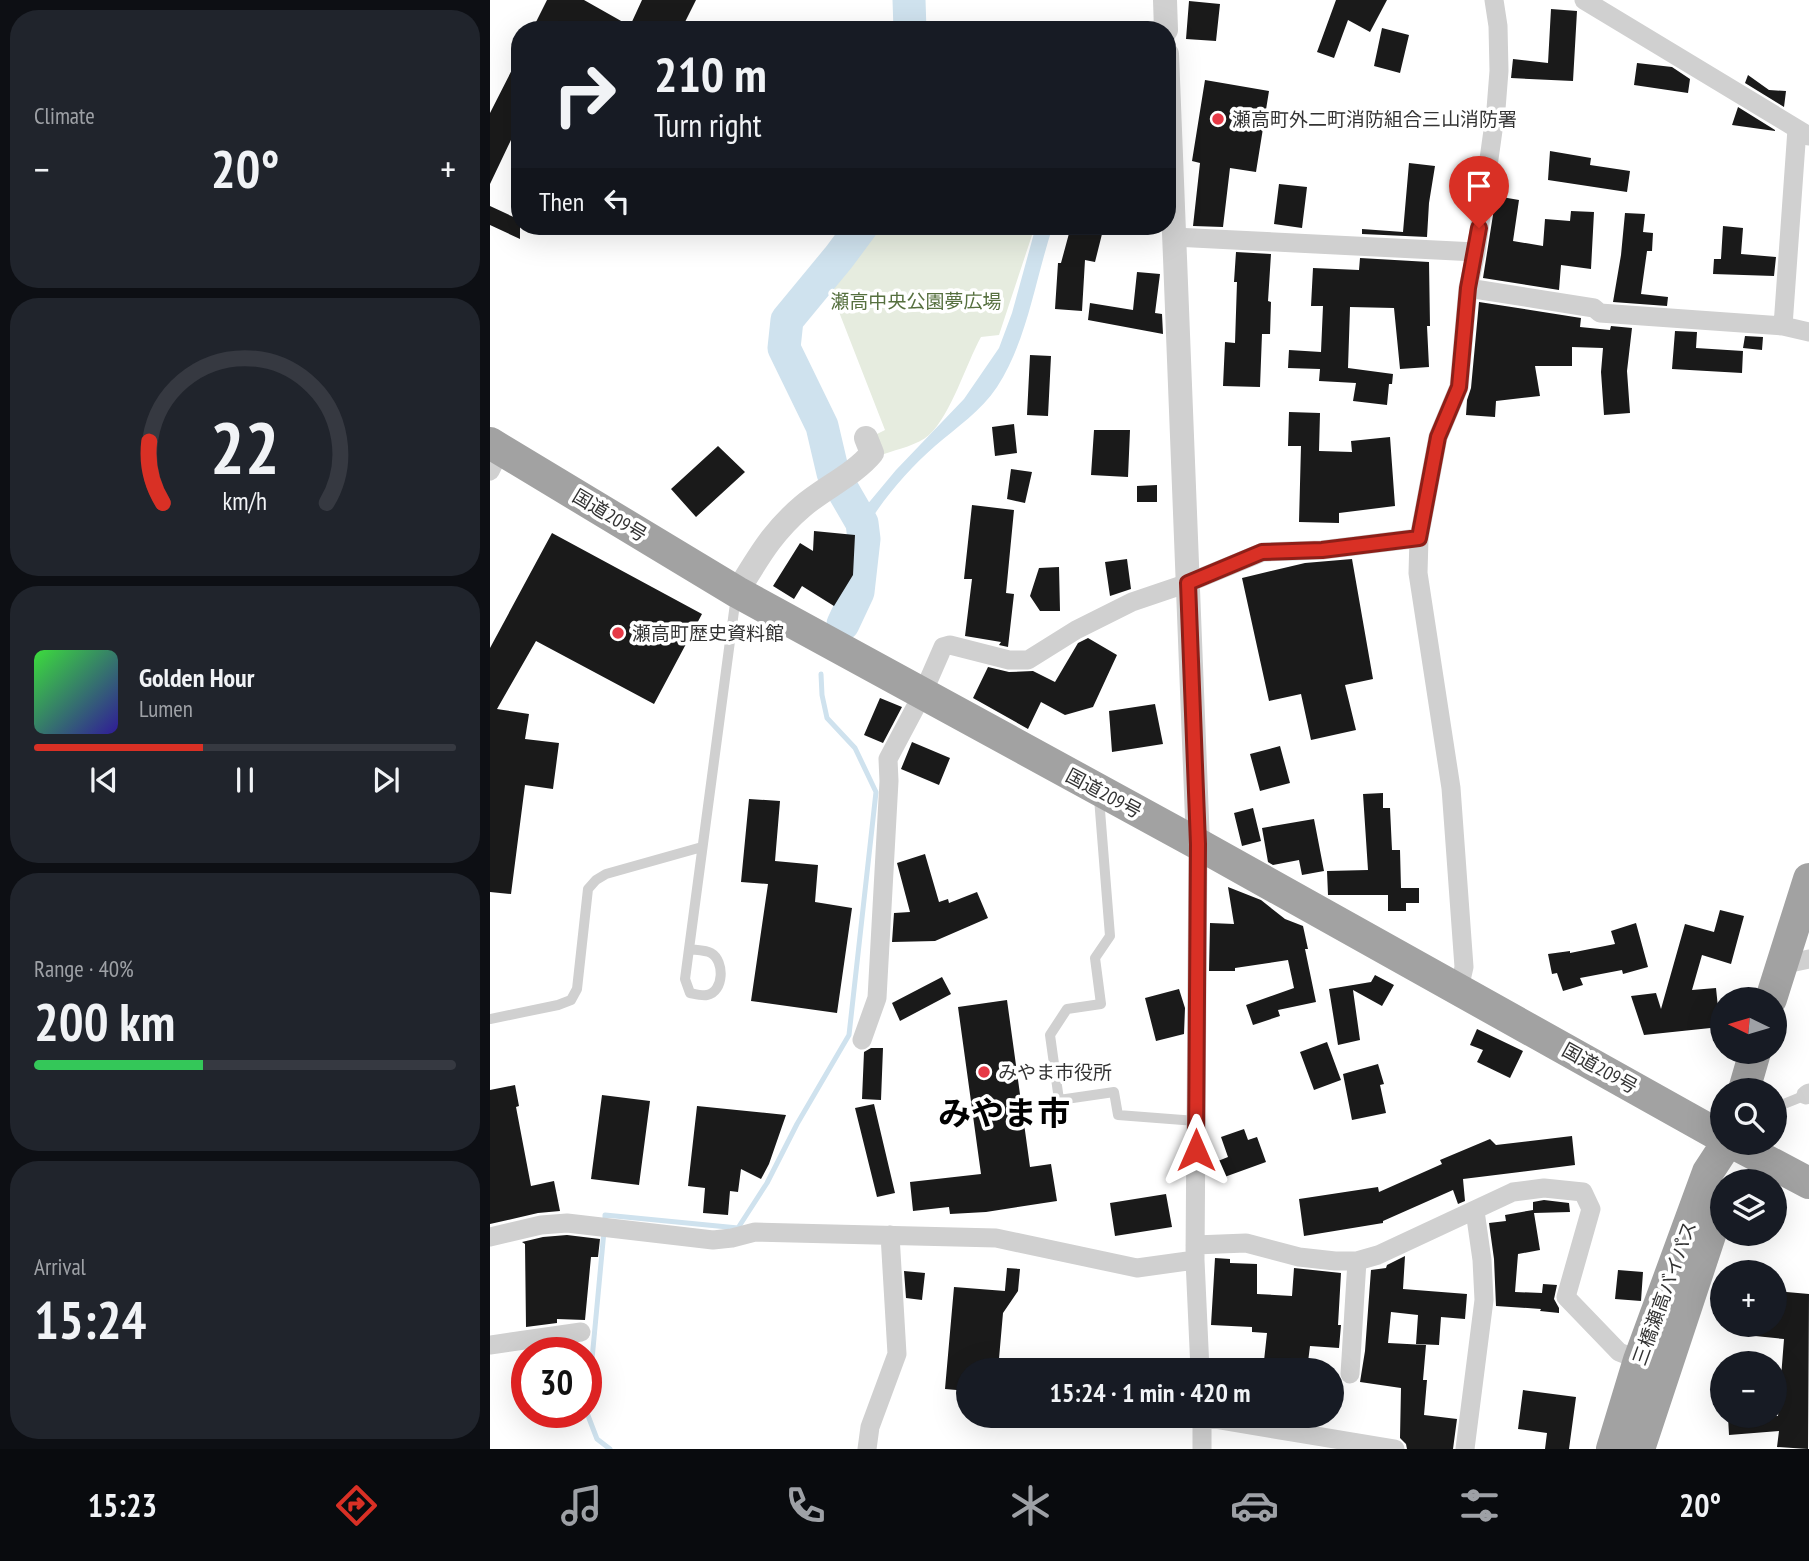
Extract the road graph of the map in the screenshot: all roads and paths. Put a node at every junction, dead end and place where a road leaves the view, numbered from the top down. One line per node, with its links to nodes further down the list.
1 (1165, 0): 4 (street)
2 (1494, 0): 7 (street)
3 (1584, 0): 5 (street)
4 (1166, 21)
5 (1803, 132): 9 (street)
6 (1174, 237): 7 (street); 14 (street)
7 (1476, 252): 8 (street)
8 (1468, 288): 9 (street); 13 (street)
9 (1783, 326): 10 (street)
10 (1809, 332)
11 (866, 438): 15 (street)
12 (494, 454): 15 (highway, 国道209号)
13 (1419, 538): 14 (street); 24 (street)
14 (1188, 583): 16 (street); 18 (street)
15 (737, 592): 16 (highway, 国道209号); 19 (lane)
16 (922, 695): 17 (highway, 国道209号); 26 (street)
17 (1099, 790): 18 (highway, 国道209号); 29 (lane)
18 (1198, 844): 24 (highway, 国道209号); 29 (street)
19 (702, 847): 21 (lane); 25 (lane)
20 (1809, 879): 22 (highway)
21 (689, 949): 21 (lane)
22 (1795, 962): 23 (highway)
23 (1779, 987)
24 (1460, 989): 30 (highway, 国道209号)
25 (490, 1019)
26 (862, 1040)
27 (1808, 1094): 28 (lane)
28 (1787, 1103)
29 (1196, 1121): 38 (street)
30 (1710, 1130)
31 (1721, 1155): 43 (highway, 三橋瀬高バイパス)
32 (1754, 1155): 33 (highway)
33 (1809, 1183)
34 (1475, 1210): 39 (street); 43 (street); 50 (street)
35 (890, 1235): 37 (street); 38 (street); 47 (street)
36 (1710, 1235): 52 (highway, 三橋瀬高バイパス)
37 (490, 1237)
38 (1195, 1252): 39 (street); 42 (street)
39 (1357, 1261): 44 (street)
40 (581, 1332): 41 (street)
41 (490, 1345)
42 (1199, 1358)
43 (1639, 1360): 51 (highway, 三橋瀬高バイパス)
44 (1350, 1374)
45 (1202, 1428): 48 (street)
46 (1272, 1428): 49 (street)
47 (867, 1449)
48 (1202, 1449)
49 (1395, 1449)
50 (1465, 1449)
51 (1612, 1449)
52 (1639, 1449)

